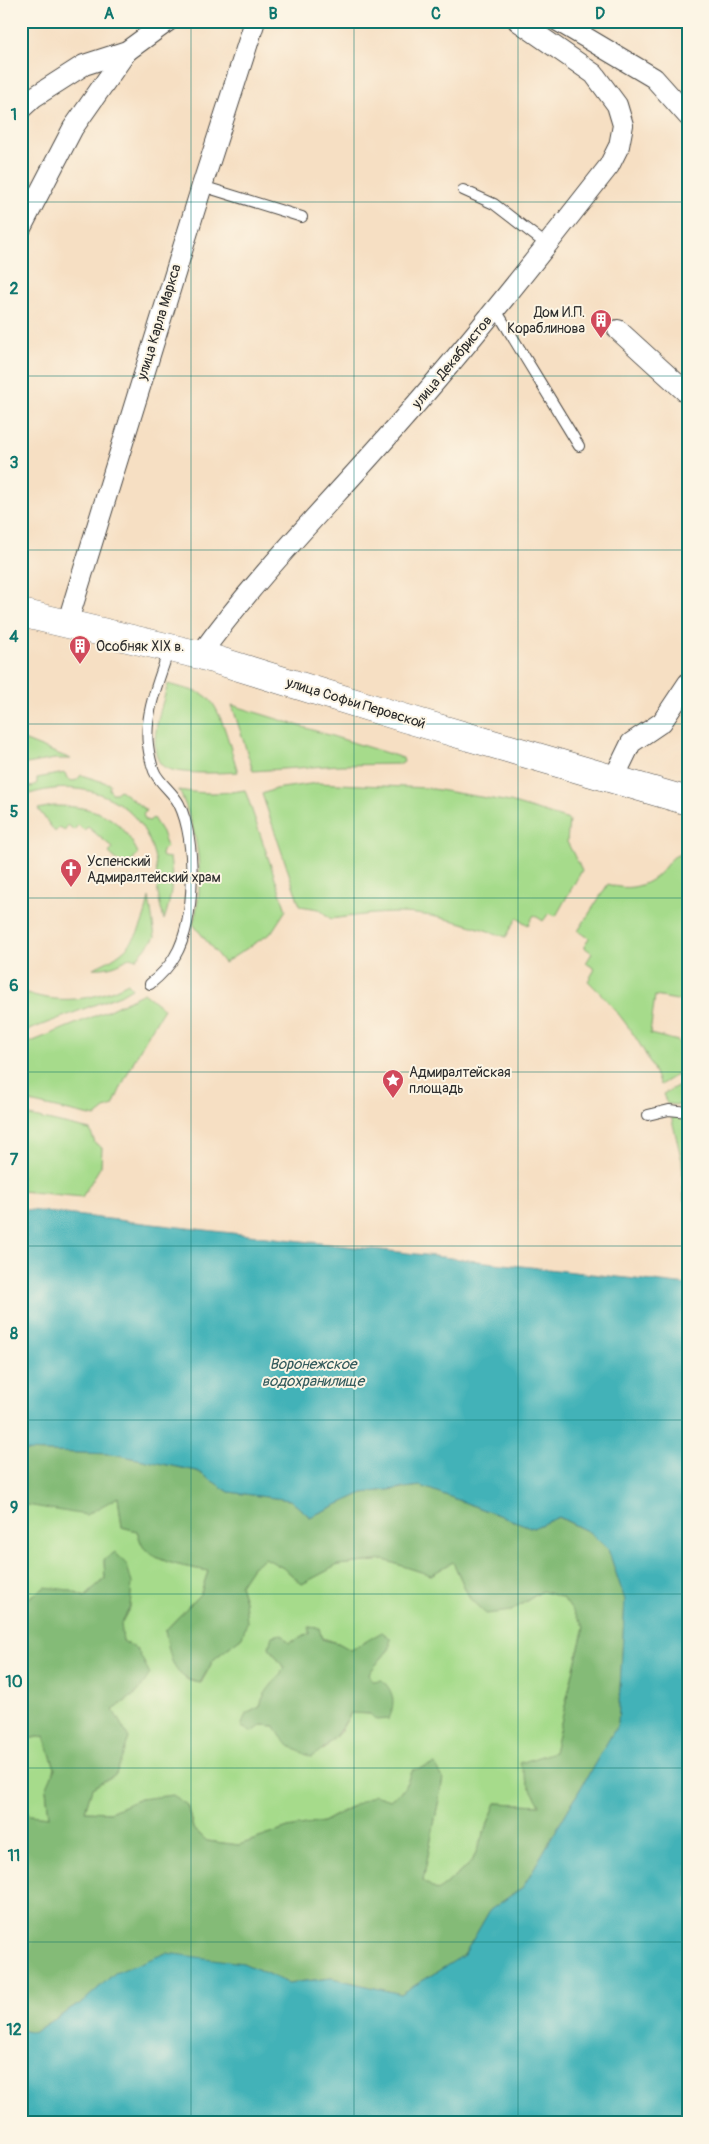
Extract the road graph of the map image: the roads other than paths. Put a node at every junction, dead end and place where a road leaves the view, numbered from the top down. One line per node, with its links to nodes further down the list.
1 (168, 21): 5 (street)
2 (256, 21): 8 (street, улица Карла Маркса)
3 (518, 21): 12 (street, улица Декабристов)
4 (558, 21): 6 (street)
5 (127, 51): 7 (street); 11 (street)
6 (684, 102)
7 (21, 109)
8 (202, 186): 10 (lane); 18 (street, улица Карла Маркса)
9 (463, 190): 12 (lane)
10 (302, 217)
11 (21, 228)
12 (547, 245): 13 (street, улица Декабристов)
13 (496, 310): 16 (lane); 20 (street, улица Декабристов)
14 (618, 330): 15 (street)
15 (688, 394)
16 (579, 446)
17 (21, 613): 18 (main road, улица Софьи Перовской)
18 (67, 624): 19 (main road, улица Софьи Перовской)
19 (170, 647): 20 (main road, улица Софьи Перовской); 24 (lane)
20 (200, 655): 22 (main road, улица Софьи Перовской)
21 (688, 683): 22 (street)
22 (613, 780): 23 (main road, улица Софьи Перовской)
23 (688, 801)
24 (150, 984)
25 (688, 1112): 26 (lane)
26 (648, 1115)

